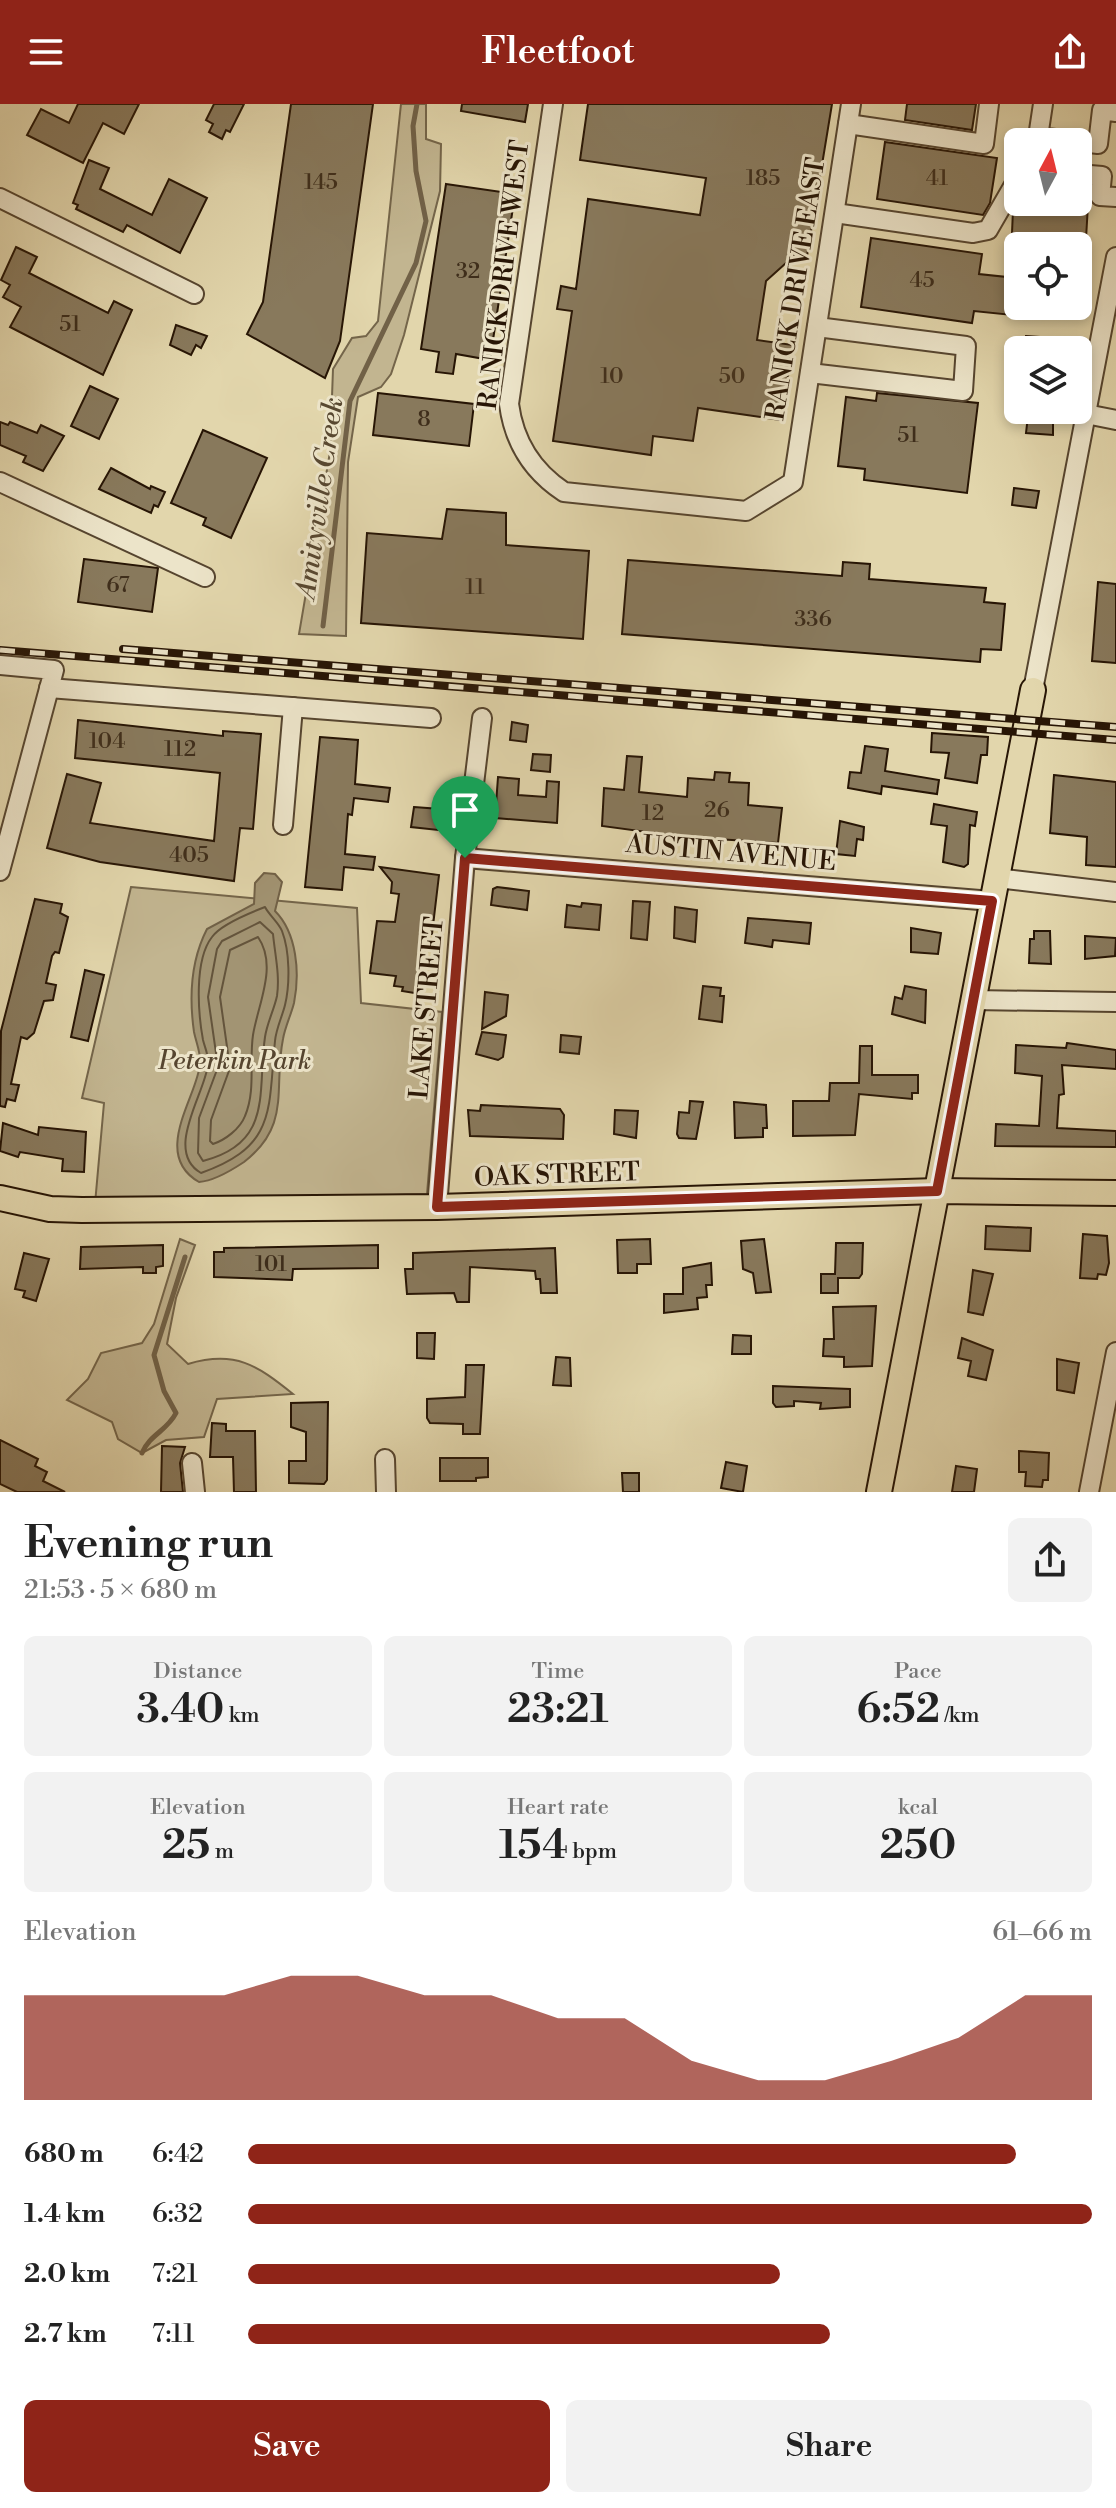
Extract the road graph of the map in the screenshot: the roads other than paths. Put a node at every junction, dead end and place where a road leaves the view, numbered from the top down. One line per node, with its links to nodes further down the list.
1 (553, 104): 21 (street, RANICK DRIVE WEST)
2 (851, 104): 6 (street, RANICK DRIVE EAST)
3 (989, 104): 6 (street)
4 (1043, 104): 5 (street)
5 (1107, 109)
6 (848, 124): 11 (street, RANICK DRIVE EAST)
7 (1092, 175): 8 (street)
8 (1116, 197)
9 (0, 198): 13 (street)
10 (1004, 202): 11 (street)
11 (835, 213): 14 (street, RANICK DRIVE EAST)
12 (1116, 257): 16 (street)
13 (194, 294)
14 (817, 327): 15 (street, RANICK DRIVE EAST); 15 (street)
15 (810, 373): 21 (street, RANICK DRIVE EAST)
16 (1092, 383)
17 (1092, 415): 18 (street)
18 (1116, 420)
19 (1084, 424): 25 (street)
20 (0, 482): 22 (street)
21 (793, 482)
22 (205, 577)
23 (0, 665): 24 (street)
24 (52, 679): 26 (street); 31 (street)
25 (1033, 690): 32 (main road)
26 (293, 707): 27 (street); 29 (street)
27 (431, 718)
28 (482, 718): 30 (street, LAKE STREET)
29 (283, 825)
30 (465, 858): 32 (street, AUSTIN AVENUE); 39 (street, LAKE STREET)
31 (0, 871)
32 (994, 890): 33 (street, AUSTIN AVENUE); 34 (main road)
33 (1116, 892)
34 (973, 1000): 35 (street); 36 (main road)
35 (1116, 1002)
36 (937, 1191): 37 (main road, OAK STREET); 39 (main road, OAK STREET); 45 (main road)
37 (1116, 1193)
38 (0, 1198): 39 (main road, OAK STREET)
39 (437, 1207)
40 (1116, 1352): 46 (street)
41 (385, 1459): 44 (street)
42 (192, 1463): 43 (street)
43 (195, 1492)
44 (386, 1492)
45 (879, 1492)
46 (1089, 1492)

